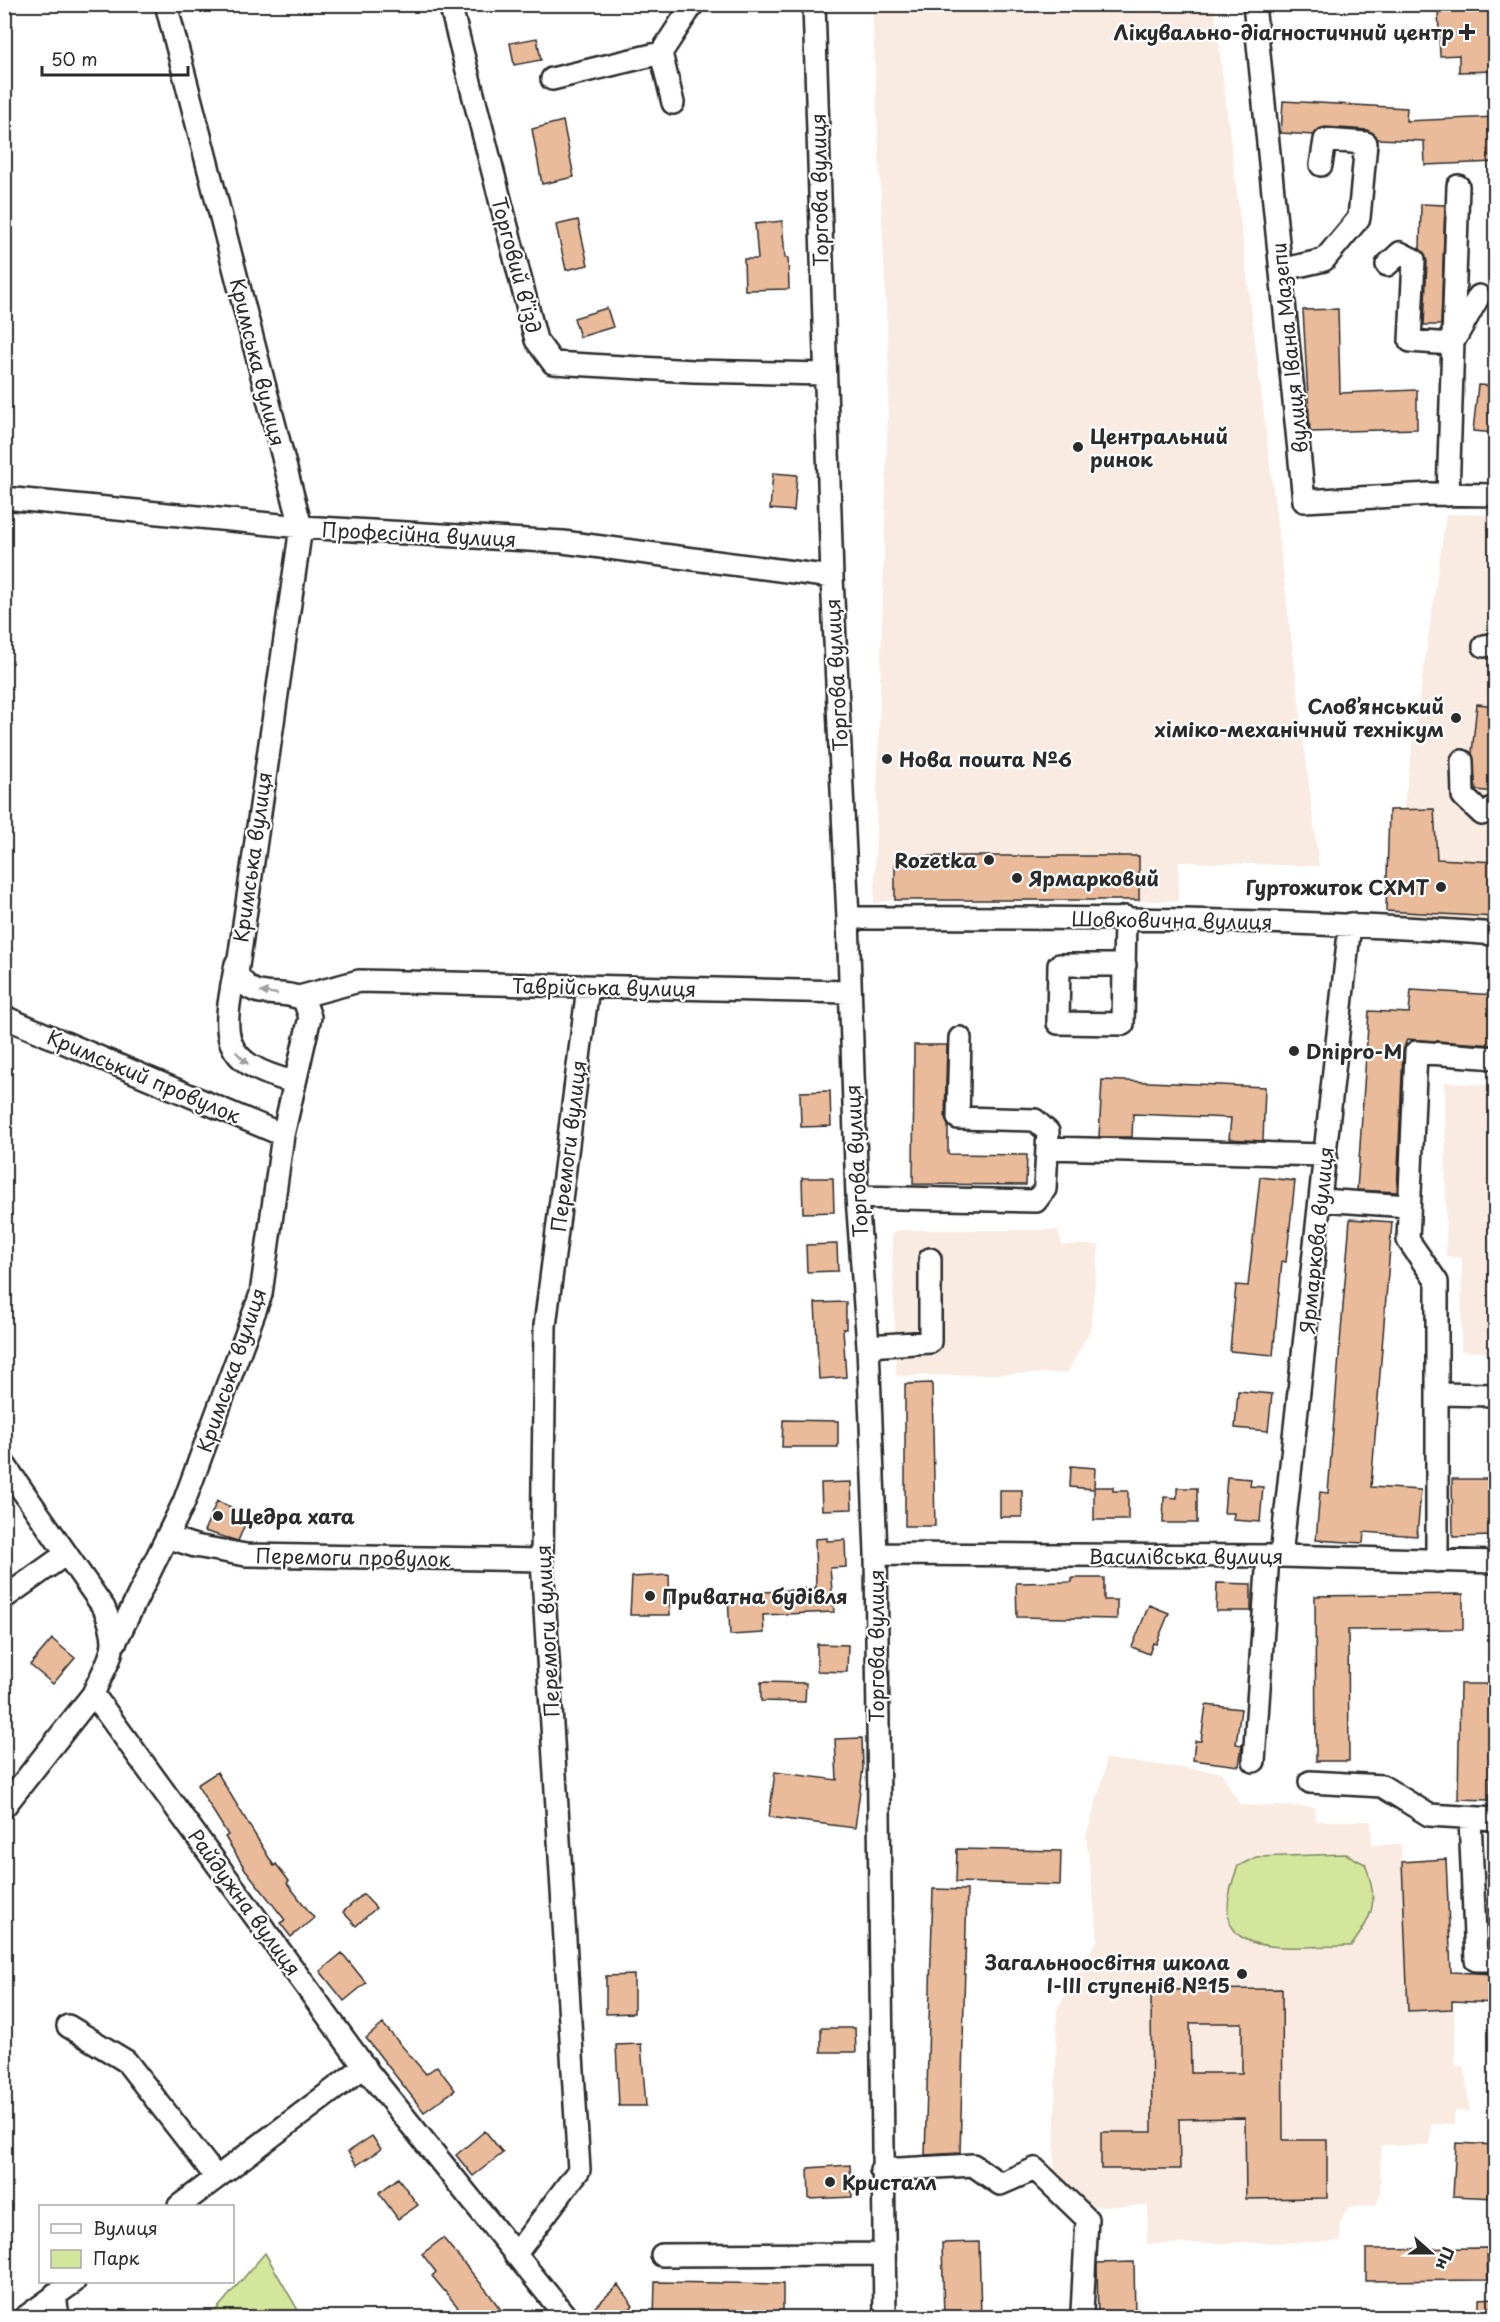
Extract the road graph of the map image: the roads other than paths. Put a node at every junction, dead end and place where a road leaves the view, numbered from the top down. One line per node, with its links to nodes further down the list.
1 (166, 4): 19 (street, Кримська вулиця)
2 (450, 4): 15 (street, Торговий в’їзд)
3 (693, 4): 6 (street)
4 (814, 4): 15 (street, Торгова вулиця)
5 (1254, 4): 12 (street, вулиця Івана Мазепи)
6 (662, 53): 7 (street); 8 (street)
7 (552, 79)
8 (673, 103)
9 (1321, 165): 12 (street)
10 (1458, 186): 14 (street)
11 (1387, 265): 14 (street)
12 (1281, 270): 16 (street, вулиця Івана Мазепи)
13 (1479, 296): 14 (street)
14 (1452, 344): 16 (street)
15 (824, 374): 20 (street, Торгова вулиця)
16 (1448, 495): 17 (street, вулиця Івана Мазепи)
17 (1496, 495)
18 (4, 498): 19 (street, Професійна вулиця)
19 (301, 527): 20 (street, Професійна вулиця); 27 (street, Кримська вулиця)
20 (832, 577): 24 (street, Торгова вулиця)
21 (1462, 761): 22 (street)
22 (1496, 806)
23 (1125, 917): 24 (street, Шовковична вулиця); 25 (street, Шовковична вулиця); 28 (street)
24 (848, 918): 31 (street, Торгова вулиця)
25 (1350, 924): 26 (street, Шовковична вулиця); 40 (street, Ярмаркова вулиця)
26 (1496, 934)
27 (236, 964): 32 (street, Кримська вулиця, one-way to 27); 37 (street, one-way to 37)
28 (1125, 965)
29 (359, 981): 30 (street, Таврійська вулиця); 32 (street, Таврійська вулиця); 34 (street)
30 (588, 987): 31 (street, Таврійська вулиця); 53 (street, Перемоги вулиця)
31 (849, 992): 41 (street, Торгова вулиця)
32 (299, 997): 34 (street, Кримська вулиця)
33 (4, 1017): 38 (street, Кримський провулок)
34 (309, 1028): 37 (street, Кримська вулиця)
35 (960, 1038): 39 (street)
36 (1496, 1058): 43 (street)
37 (294, 1082): 38 (street, Кримська вулиця)
38 (283, 1135): 49 (street, Кримська вулиця)
39 (1047, 1148): 40 (street); 41 (street)
40 (1326, 1155): 42 (street, Ярмаркова вулиця)
41 (857, 1197): 45 (street, Торгова вулиця)
42 (1321, 1200): 43 (street); 52 (street, Ярмаркова вулиця)
43 (1408, 1206): 46 (street)
44 (930, 1259): 45 (street)
45 (868, 1346): 51 (street, Торгова вулиця)
46 (1437, 1394): 47 (street); 54 (street)
47 (1496, 1395)
48 (4, 1464): 50 (street)
49 (167, 1537): 53 (street, Перемоги провулок); 57 (street, Кримська вулиця)
50 (66, 1554): 56 (street); 57 (street)
51 (876, 1554): 52 (street, Василівська вулиця); 67 (street, Торгова вулиця)
52 (1274, 1556): 54 (street, Василівська вулиця); 59 (street, Ярмаркова вулиця)
53 (542, 1560): 71 (street, Перемоги вулиця)
54 (1437, 1561): 55 (street, Василівська вулиця)
55 (1496, 1562)
56 (4, 1598)
57 (116, 1642): 58 (street)
58 (93, 1694): 61 (street); 66 (street, Райдужна вулиця)
59 (1254, 1761)
60 (1310, 1782): 62 (street)
61 (4, 1807)
62 (1470, 1818): 63 (street); 64 (street)
63 (1496, 1819)
64 (1496, 1960)
65 (68, 2026): 68 (street)
66 (365, 2066): 68 (street); 71 (street, Райдужна вулиця)
67 (881, 2169): 70 (street, Торгова вулиця); 75 (street)
68 (216, 2177): 69 (street)
69 (180, 2205)
70 (883, 2254): 72 (street); 79 (street, Торгова вулиця)
71 (515, 2255): 78 (street, Райдужна вулиця)
72 (662, 2255)
73 (72, 2283): 74 (street)
74 (55, 2294): 76 (street); 77 (street)
75 (1082, 2312)
76 (24, 2318)
77 (58, 2318)
78 (567, 2318)
79 (885, 2318)

